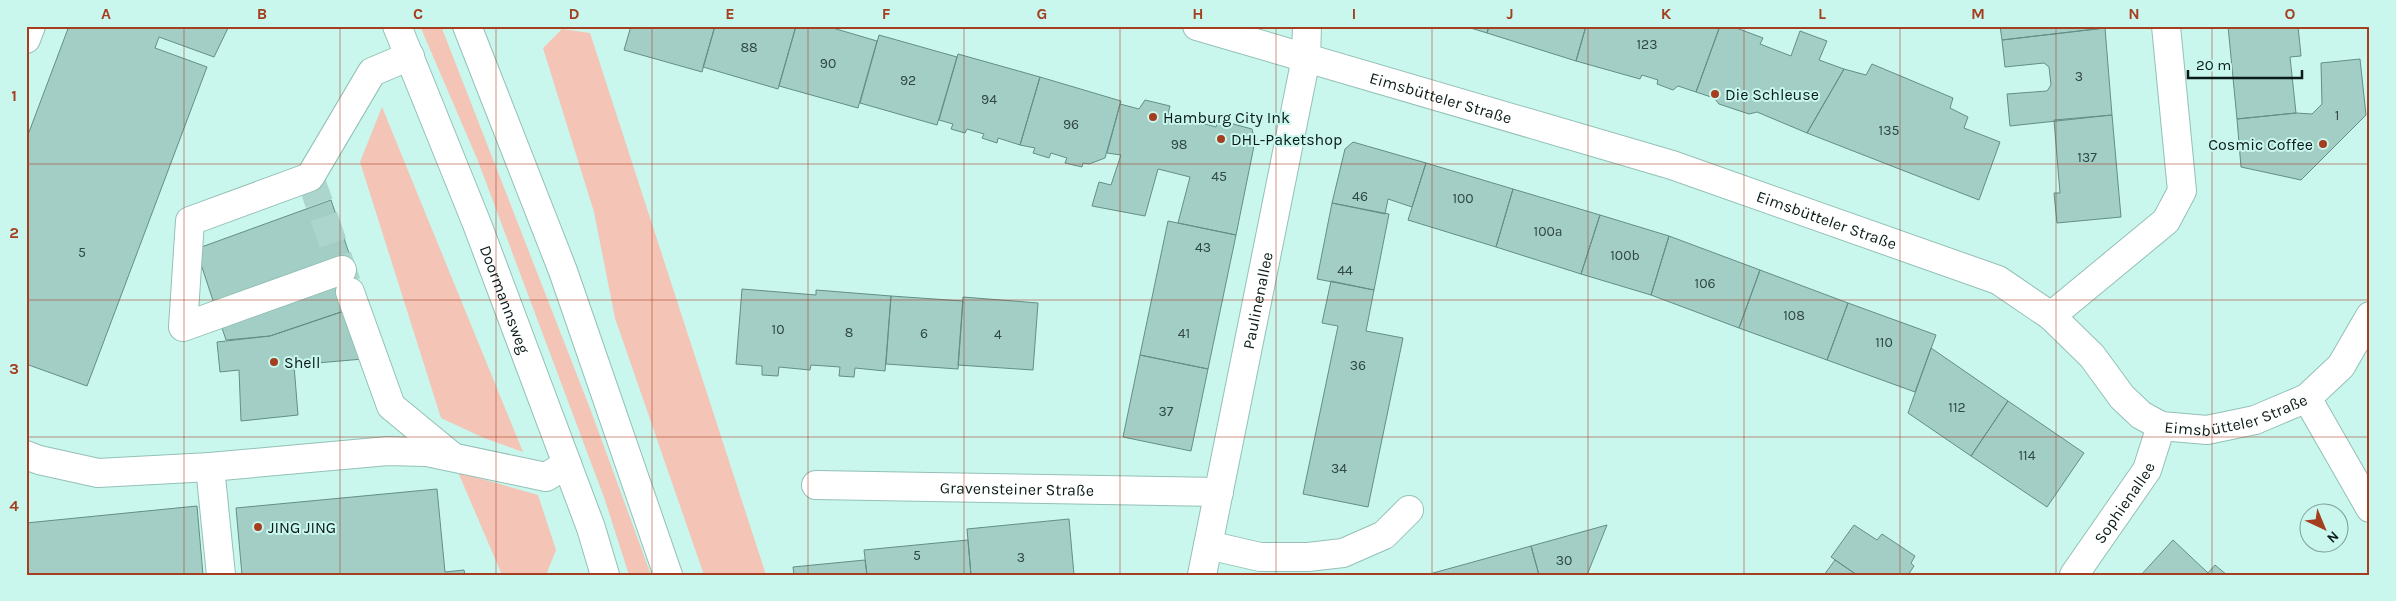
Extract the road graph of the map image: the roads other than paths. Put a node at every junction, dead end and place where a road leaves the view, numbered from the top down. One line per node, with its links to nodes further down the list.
1 (31, 26): 7 (street)
2 (397, 26): 8 (street, Doormannsweg)
3 (467, 26): 25 (street)
4 (1197, 26): 9 (street, Eimsbütteler Straße)
5 (1307, 26): 9 (street, Paulinenallee)
6 (2166, 26): 10 (street)
7 (26, 39)
8 (410, 56): 15 (street); 16 (street, Doormannsweg)
9 (1306, 58): 10 (street, Eimsbütteler Straße); 19 (street, Paulinenallee)
10 (2051, 316): 13 (street, Eimsbütteler Straße)
11 (2370, 316): 12 (street, Eimsbütteler Straße)
12 (2307, 398): 13 (street, Eimsbütteler Straße); 20 (street)
13 (2161, 426): 27 (street, Sophienallee)
14 (26, 455): 17 (street)
15 (454, 458): 16 (street); 17 (street)
16 (567, 464): 24 (street, Doormannsweg)
17 (210, 467): 23 (street)
18 (816, 485): 19 (street, Gravensteiner Straße)
19 (1219, 492): 22 (street, Paulinenallee)
20 (2370, 508)
21 (1409, 510): 22 (street)
22 (1208, 545): 26 (street, Paulinenallee)
23 (221, 575)
24 (605, 575)
25 (668, 575)
26 (1202, 575)
27 (2074, 575)

